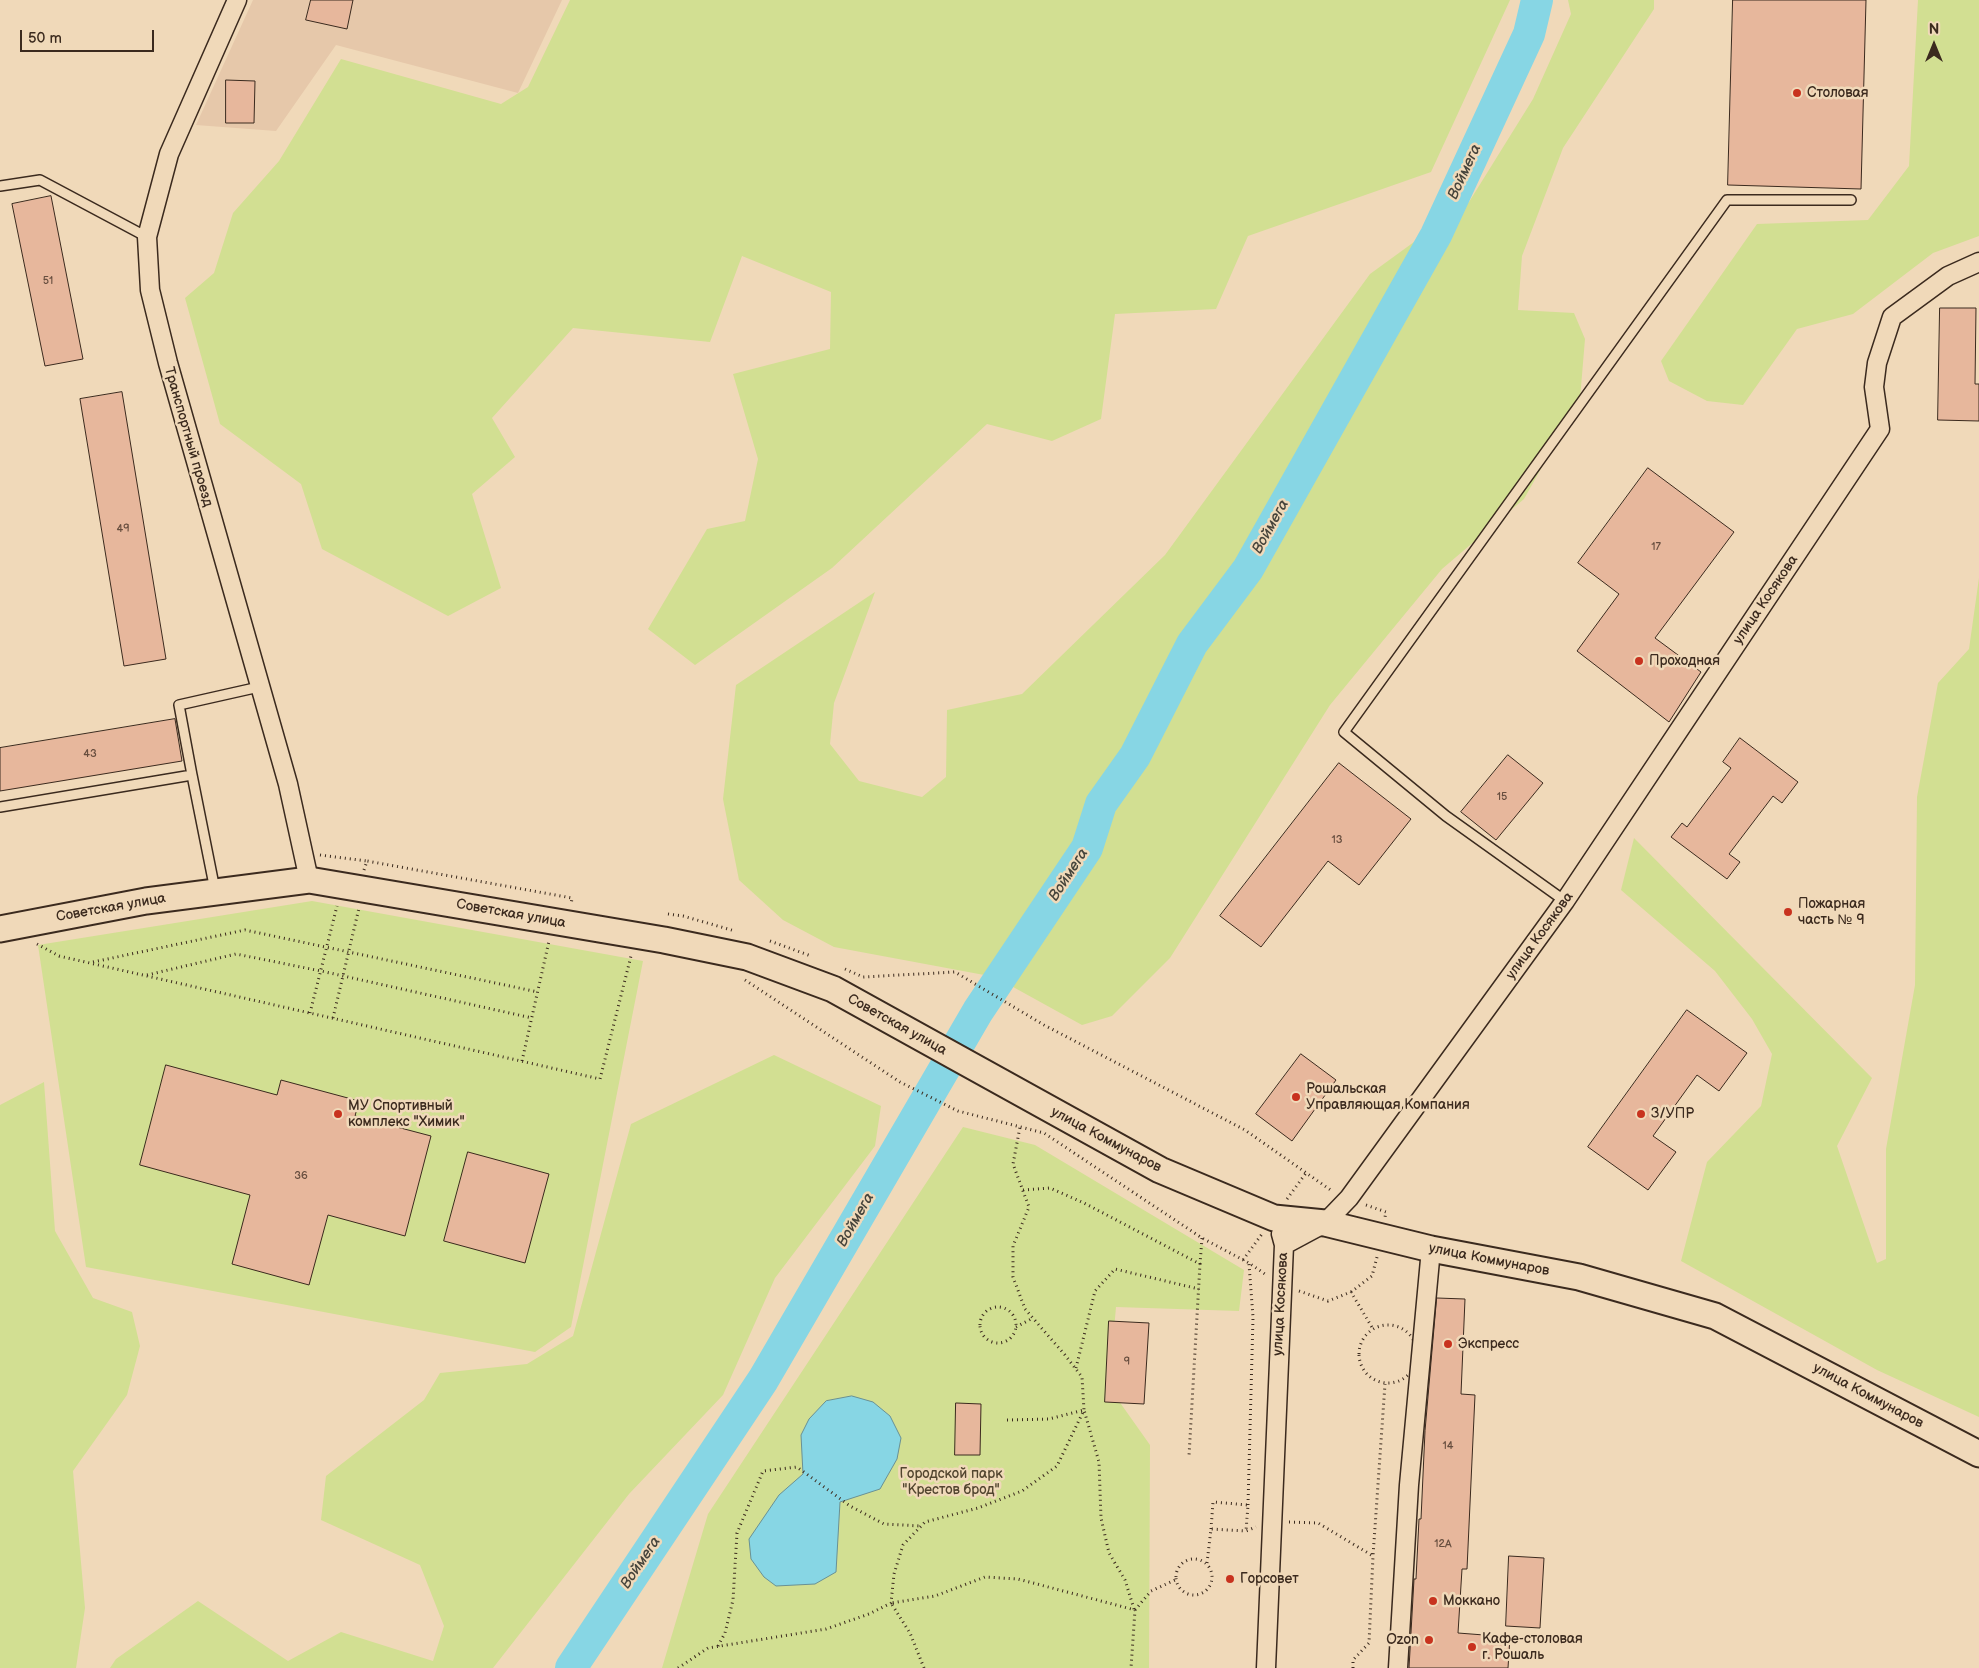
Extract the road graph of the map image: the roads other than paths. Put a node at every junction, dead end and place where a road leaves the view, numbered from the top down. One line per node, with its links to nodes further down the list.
1 (238, 0): 4 (street, Транспортный проезд)
2 (0, 186): 4 (lane)
3 (1851, 200): 11 (lane)
4 (148, 237): 6 (street, Транспортный проезд)
5 (1979, 262): 11 (street, улица Косякова)
6 (259, 687): 7 (lane); 9 (street, Транспортный проезд)
7 (192, 775): 8 (lane); 10 (lane)
8 (0, 807)
9 (309, 880): 10 (street, Советская улица); 13 (street, Советская улица)
10 (215, 892): 12 (street, Советская улица)
11 (1565, 901): 15 (street, улица Косякова)
12 (0, 929)
13 (996, 1080): 14 (street, улица Коммунаров)
14 (1274, 1218): 15 (street, улица Коммунаров); 16 (street)
15 (1325, 1224): 16 (street, улица Косякова); 17 (street, улица Коммунаров)
16 (1284, 1245): 19 (street, улица Косякова)
17 (1431, 1250): 18 (street, улица Коммунаров); 20 (street)
18 (1979, 1454)
19 (1266, 1668)
20 (1398, 1668)

